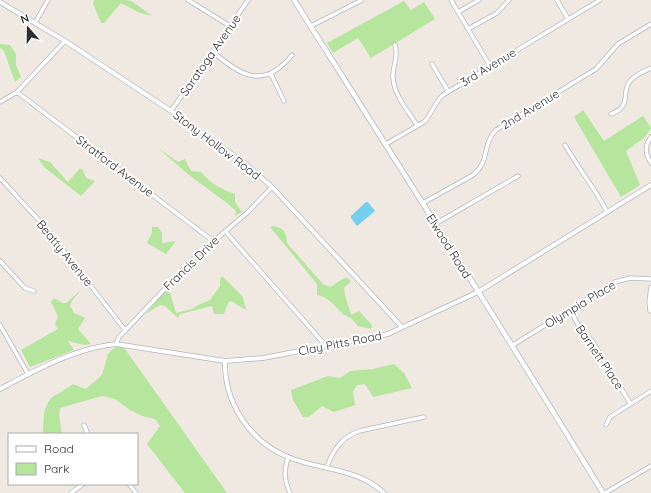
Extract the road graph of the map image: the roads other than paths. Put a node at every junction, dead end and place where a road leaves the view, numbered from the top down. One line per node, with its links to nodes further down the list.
1 (48, 0): 14 (street)
2 (188, 0): 16 (street)
3 (248, 0): 16 (street, Saratoga Avenue)
4 (294, 0): 17 (main road, Elwood Road)
5 (362, 0): 17 (street)
6 (451, 0): 12 (street)
7 (479, 0): 12 (street)
8 (509, 0): 18 (street)
9 (557, 0): 13 (street)
10 (600, 0): 13 (street, 3rd Avenue)
11 (0, 2): 14 (street, Stony Hollow Road)
12 (458, 12): 18 (street)
13 (568, 19): 24 (street, 3rd Avenue)
14 (35, 23): 19 (street, Stony Hollow Road)
15 (651, 24): 42 (street, 2nd Avenue)
16 (230, 26): 21 (street, Saratoga Avenue)
17 (311, 26): 35 (main road, Elwood Road)
18 (468, 29): 24 (street)
19 (65, 41): 28 (street); 31 (street, Stony Hollow Road)
20 (395, 44): 33 (street)
21 (213, 52): 26 (street); 31 (street, Saratoga Avenue)
22 (292, 55): 26 (street)
23 (432, 64): 27 (street)
24 (490, 66): 27 (street, 3rd Avenue)
25 (651, 68): 32 (street)
26 (271, 74): 29 (street)
27 (448, 91): 33 (street, 3rd Avenue)
28 (17, 92): 30 (street); 46 (street, Stratford Avenue)
29 (284, 101)
30 (0, 102)
31 (171, 110): 41 (street, Stony Hollow Road)
32 (611, 114)
33 (417, 125): 35 (street, 3rd Avenue)
34 (651, 137): 37 (street)
35 (386, 144): 42 (main road, Elwood Road)
36 (565, 145): 43 (street)
37 (651, 163)
38 (518, 176): 44 (street)
39 (0, 178): 56 (street, Beatty Avenue)
40 (651, 185): 43 (street, Clay Pitts Road)
41 (272, 187): 45 (street, Francis Drive); 55 (street, Stony Hollow Road)
42 (423, 203): 44 (main road, Elwood Road)
43 (607, 212): 51 (street, Clay Pitts Road)
44 (435, 224): 51 (main road, Elwood Road)
45 (225, 232): 46 (street, Francis Drive); 59 (street)
46 (213, 241): 56 (street, Francis Drive)
47 (0, 261): 50 (street)
48 (651, 279): 52 (street, Olympia Place)
49 (651, 287): 53 (street)
50 (34, 291)
51 (478, 292): 55 (street, Clay Pitts Road); 58 (main road, Elwood Road)
52 (570, 310): 58 (street, Olympia Place); 64 (street, Barnett Place)
53 (650, 311)
54 (0, 325): 61 (street)
55 (402, 327): 59 (street, Clay Pitts Road)
56 (125, 330): 57 (street, Francis Drive)
57 (116, 344): 60 (street, Clay Pitts Road); 61 (street, Clay Pitts Road)
58 (512, 345): 78 (main road, Elwood Road)
59 (326, 346): 60 (street, Clay Pitts Road)
60 (225, 361): 69 (street)
61 (28, 374): 62 (street, Clay Pitts Road)
62 (0, 389)
63 (651, 391): 64 (street)
64 (630, 403): 67 (street)
65 (424, 417): 71 (street)
66 (84, 425): 68 (street)
67 (606, 426)
68 (88, 433)
69 (288, 457): 71 (street); 76 (street)
70 (651, 466): 78 (street)
71 (327, 467): 77 (street)
72 (82, 485): 74 (street)
73 (130, 485): 75 (street)
74 (71, 493)
75 (136, 493)
76 (290, 493)
77 (384, 493)
78 (604, 493)

